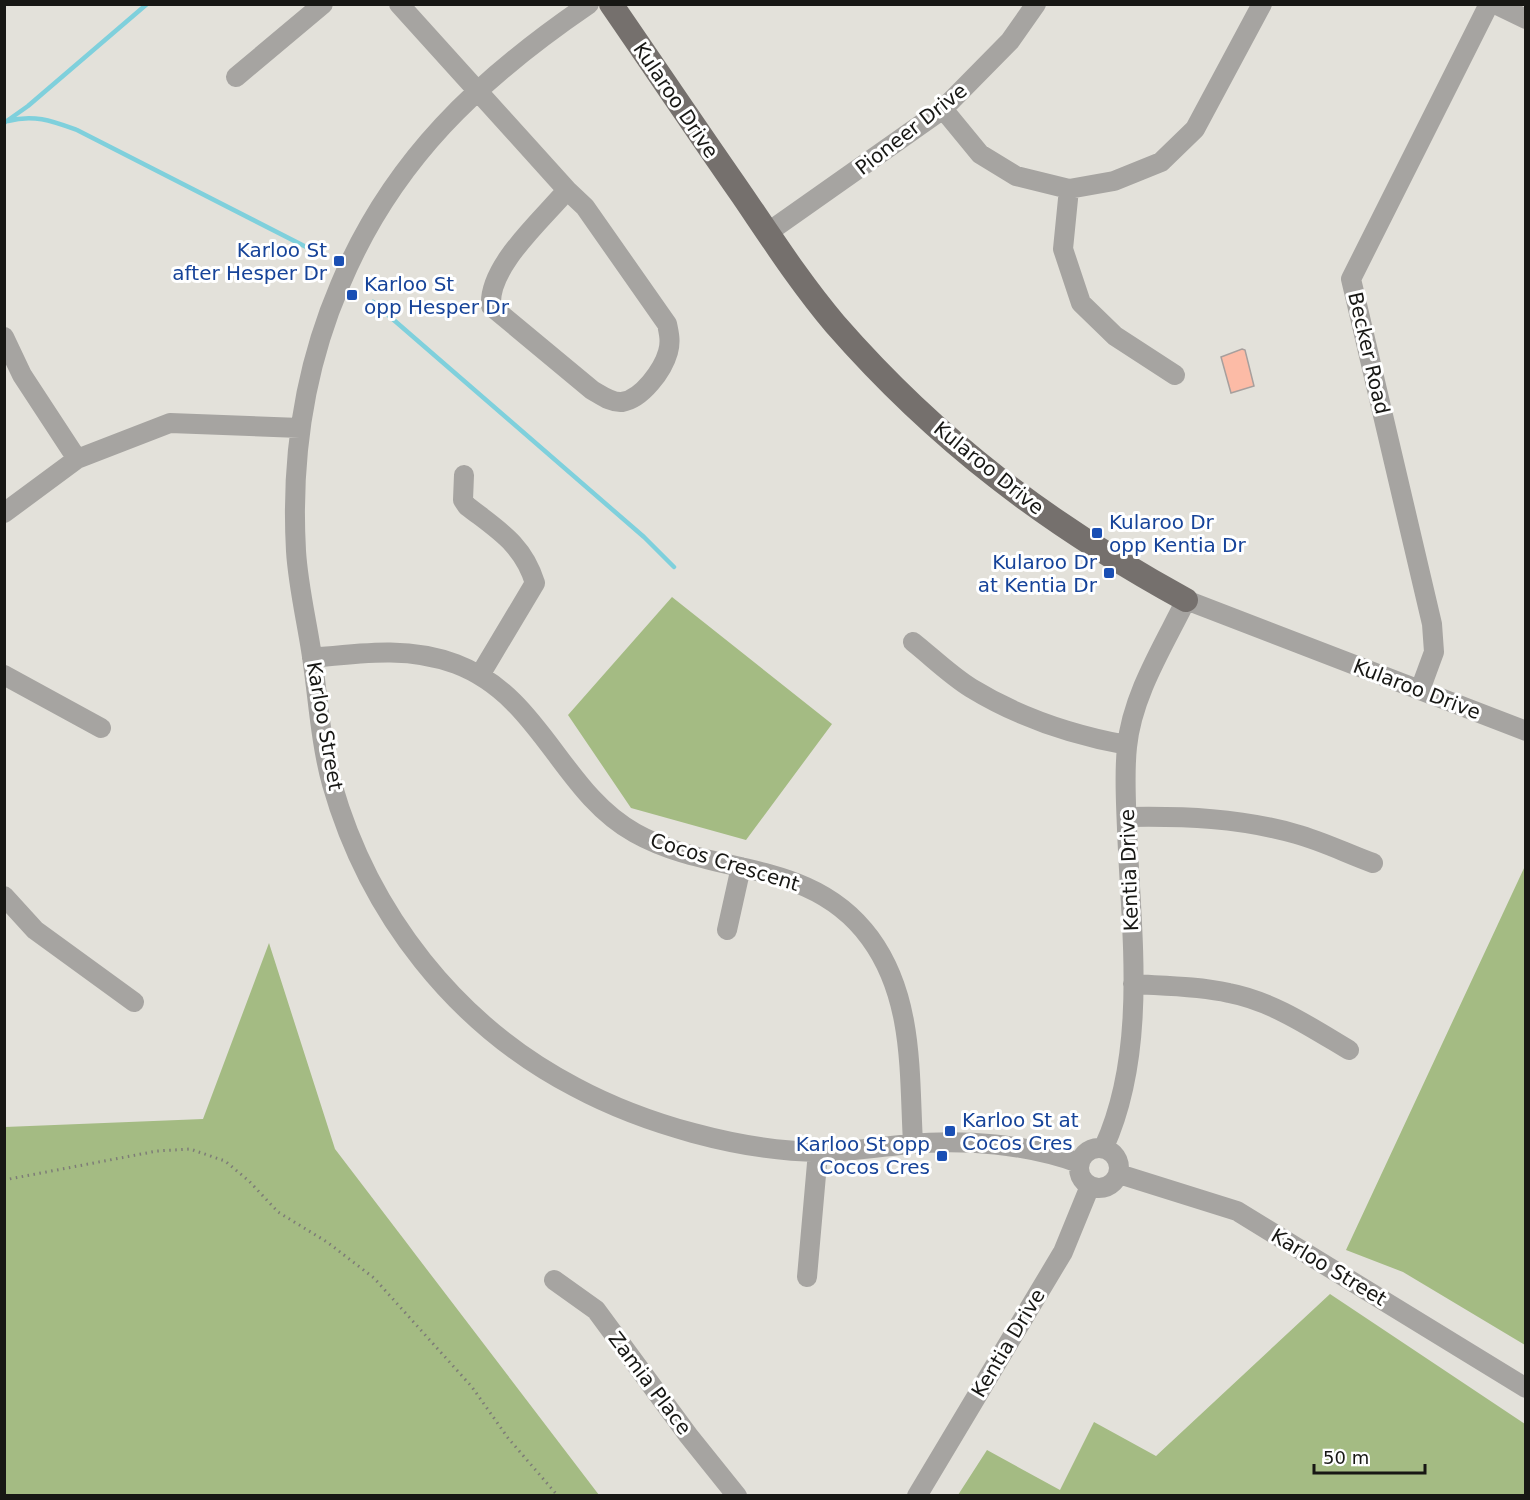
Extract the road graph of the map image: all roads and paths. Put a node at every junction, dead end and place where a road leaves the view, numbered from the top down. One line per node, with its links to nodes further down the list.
1 (322, 4): 10 (street)
2 (399, 4): 11 (street)
3 (589, 4): 11 (street, Karloo Street)
4 (611, 4): 15 (main road, Kularoo Drive)
5 (1036, 4): 12 (street, Pioneer Drive)
6 (1262, 4): 13 (street)
7 (1489, 4): 27 (street, Becker Road)
8 (1495, 4): 9 (street)
9 (1526, 19)
10 (236, 77)
11 (477, 88): 14 (street); 18 (street, Karloo Street)
12 (943, 110): 13 (street); 15 (street, Pioneer Drive)
13 (1070, 189): 17 (street)
14 (567, 190): 14 (street)
15 (767, 232): 22 (main road, Kularoo Drive)
16 (4, 337): 19 (street)
17 (1175, 375)
18 (300, 428): 19 (street); 24 (street, Karloo Street)
19 (78, 459): 21 (street)
20 (464, 475): 26 (street)
21 (4, 513)
22 (1186, 600): 27 (street, Kularoo Drive); 30 (street, Kentia Drive)
23 (912, 642): 30 (street)
24 (312, 658): 26 (street, Cocos Crescent); 41 (street, Karloo Street)
25 (4, 675): 28 (street)
26 (480, 675): 33 (street, Cocos Crescent)
27 (1420, 690): 29 (street, Kularoo Drive)
28 (101, 728)
29 (1526, 731)
30 (1127, 745): 31 (street, Kentia Drive)
31 (1127, 817): 32 (street); 36 (street, Kentia Drive)
32 (1373, 863)
33 (741, 867): 35 (street); 39 (street, Cocos Crescent)
34 (4, 896): 37 (street)
35 (728, 930)
36 (1132, 984): 38 (street); 40 (street, Kentia Drive)
37 (134, 1002)
38 (1349, 1050)
39 (913, 1143): 41 (street, Karloo Street); 42 (street, Karloo Street)
40 (1104, 1147): 42 (street); 43 (street)
41 (818, 1152): 46 (street)
42 (1079, 1163): 45 (street)
43 (1119, 1174): 45 (street); 48 (street, Karloo Street)
44 (4, 1180): 49 (path)
45 (1090, 1186): 51 (street, Kentia Drive)
46 (807, 1277)
47 (554, 1280): 50 (street, Zamia Place)
48 (1526, 1388)
49 (558, 1496)
50 (737, 1496)
51 (917, 1496)

